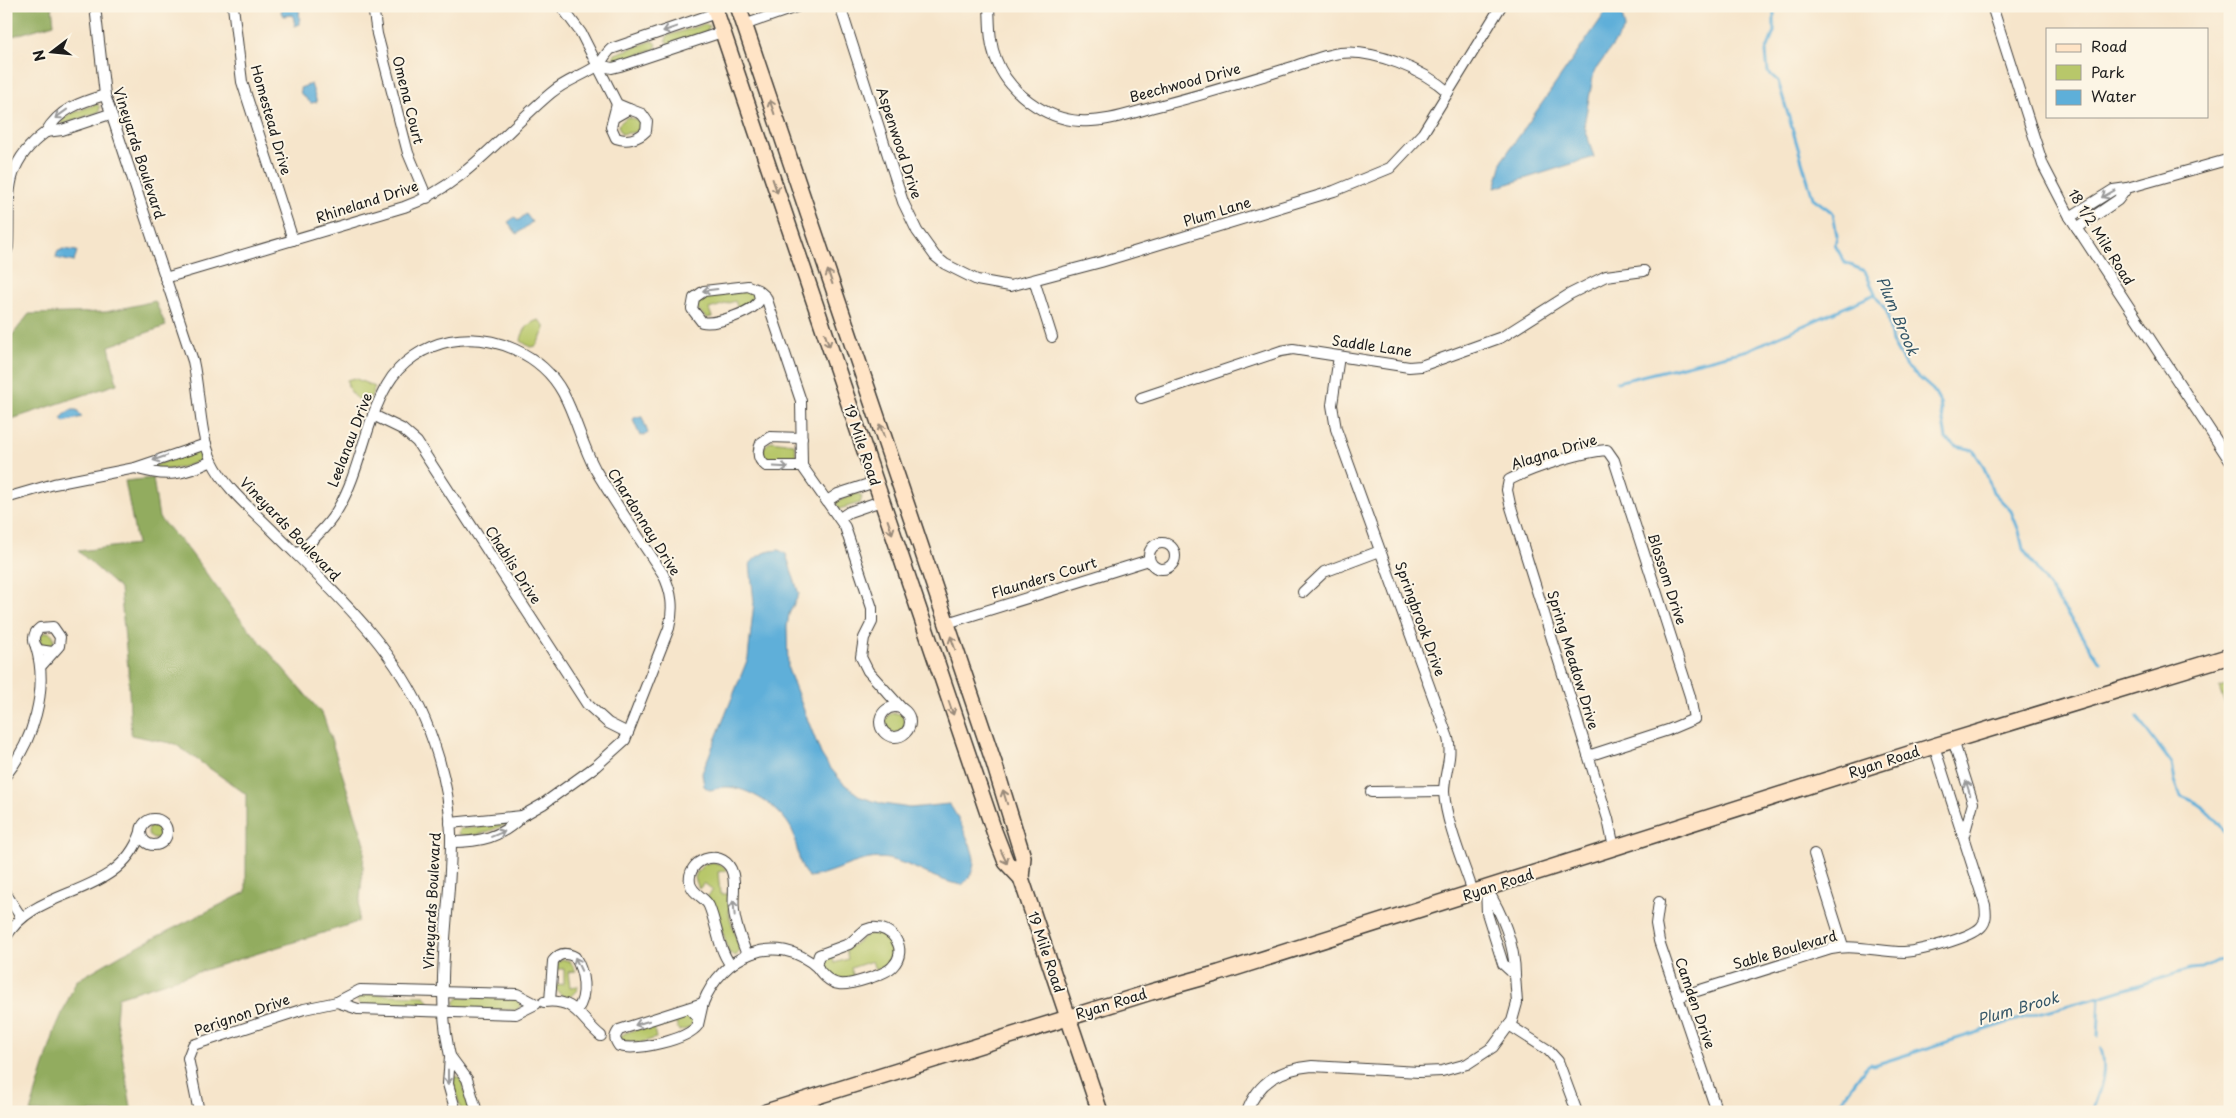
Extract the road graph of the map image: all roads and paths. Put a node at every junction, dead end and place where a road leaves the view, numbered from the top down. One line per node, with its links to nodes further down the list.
1 (95, 6): 16 (street, Vineyards Boulevard)
2 (233, 6): 30 (street, Homestead Drive)
3 (373, 6): 27 (street, Omena Court)
4 (561, 6): 14 (street)
5 (799, 6): 12 (street)
6 (840, 6): 33 (street, Aspenwood Drive)
7 (989, 6): 15 (street, Beechwood Drive)
8 (1501, 6): 15 (street, Plum Lane)
9 (1992, 6): 28 (street, 18 1/2 Mile Road)
10 (741, 7): 12 (main road, 19 Mile Road)
11 (715, 10): 13 (main road, 19 Mile Road); 14 (street, Rhineland Drive, one-way to 14)
12 (744, 25): 23 (main road, 19 Mile Road, one-way to 12)
13 (722, 32): 14 (street, Rhineland Drive); 22 (main road, 19 Mile Road)
14 (598, 65): 17 (street); 27 (street, Rhineland Drive)
15 (1448, 92): 35 (street, Plum Lane)
16 (105, 95): 19 (street, Vineyards Boulevard); 21 (street, one-way to 21)
17 (617, 104): 18 (street); 20 (street)
18 (629, 109): 20 (street); 20 (street)
19 (110, 114): 21 (street); 34 (street, Vineyards Boulevard)
20 (615, 117)
21 (46, 132): 25 (street)
22 (759, 140): 23 (main road); 52 (main road, 19 Mile Road, one-way to 52)
23 (783, 140): 51 (main road, 19 Mile Road, one-way to 23)
24 (2230, 159): 26 (street)
25 (8, 183): 31 (street)
26 (2127, 188): 28 (street, one-way to 28); 29 (street)
27 (426, 198): 30 (street, Rhineland Drive)
28 (2070, 217): 29 (street, 18 1/2 Mile Road)
29 (2077, 228): 48 (street, 18 1/2 Mile Road)
30 (293, 240): 34 (street, Rhineland Drive)
31 (6, 252)
32 (1644, 271): 41 (street, Saddle Lane)
33 (958, 272): 35 (street, Plum Lane)
34 (165, 278): 45 (street, Vineyards Boulevard)
35 (1034, 280): 39 (street)
36 (758, 290): 37 (street); 38 (street); 38 (street, one-way to 38)
37 (769, 304): 38 (street); 44 (street)
38 (754, 309)
39 (1052, 337)
40 (524, 355): 43 (street, Leelanau Drive); 72 (street, Chardonnay Drive)
41 (1339, 356): 42 (street, Saddle Lane); 58 (street, Springbrook Drive)
42 (1141, 398)
43 (373, 415): 59 (street, Leelanau Drive); 72 (street, Chablis Drive)
44 (802, 438): 49 (street); 49 (street, one-way to 49)
45 (206, 444): 47 (street, Vineyards Boulevard); 50 (street, one-way to 50)
46 (1606, 450): 53 (street, Alagna Drive); 75 (street, Blossom Drive)
47 (212, 461): 50 (street); 59 (street, Vineyards Boulevard)
48 (2230, 461)
49 (802, 466): 55 (street)
50 (135, 468): 54 (street)
51 (898, 478): 52 (main road); 62 (main road, 19 Mile Road)
52 (874, 480): 55 (street); 56 (main road, 19 Mile Road)
53 (1509, 480): 75 (street, Spring Meadow Drive)
54 (6, 498)
55 (827, 501): 57 (street)
56 (881, 502): 57 (street); 66 (main road, 19 Mile Road, one-way to 66)
57 (840, 518): 69 (street)
58 (1380, 551): 61 (street); 77 (street, Springbrook Drive)
59 (296, 555): 80 (street, Vineyards Boulevard)
60 (1149, 560): 62 (street, Flaunders Court)
61 (1303, 592)
62 (947, 623): 67 (main road, 19 Mile Road, one-way to 62)
63 (36, 647): 64 (street); 64 (street); 68 (street)
64 (52, 652): 68 (street)
65 (2230, 656): 73 (main road, Ryan Road)
66 (935, 662): 67 (main road); 83 (main road, 19 Mile Road, one-way to 83)
67 (960, 664): 81 (main road, 19 Mile Road, one-way to 67)
68 (41, 666): 76 (street)
69 (888, 694): 70 (street); 71 (street)
70 (888, 710): 71 (street); 71 (street)
71 (905, 712)
72 (628, 733): 79 (street, Chardonnay Drive)
73 (1954, 740): 74 (main road, Ryan Road); 84 (street, one-way to 73)
74 (1934, 746): 84 (street, Sable Boulevard); 87 (main road, Ryan Road)
75 (1588, 756): 87 (street, Spring Meadow Drive)
76 (6, 776)
77 (1444, 791): 78 (street); 91 (street, Springbrook Drive)
78 (1371, 792)
79 (522, 816): 80 (street, Chardonnay Drive); 85 (street, Chardonnay Drive, one-way to 79)
80 (450, 822): 85 (street, Vineyards Boulevard)
81 (1015, 830): 83 (main road); 90 (main road, 19 Mile Road)
82 (141, 832): 86 (street); 86 (street); 88 (street)
83 (994, 832): 90 (main road, 19 Mile Road, one-way to 90)
84 (1964, 835): 96 (street, Sable Boulevard)
85 (451, 842): 102 (street, Vineyards Boulevard)
86 (151, 845): 88 (street)
87 (1614, 848): 91 (main road, Ryan Road)
88 (134, 849): 94 (street)
89 (1814, 854): 96 (street)
90 (1021, 878): 111 (main road, 19 Mile Road)
91 (1479, 890): 111 (main road, Ryan Road); 113 (street, Springbrook Drive)
92 (6, 894): 94 (street)
93 (1659, 902): 103 (street, Camden Drive)
94 (21, 918): 95 (street)
95 (6, 937)
96 (1843, 946): 103 (street, Sable Boulevard)
97 (821, 953): 99 (street); 101 (street); 101 (street)
98 (747, 955): 99 (street); 100 (street); 100 (street, one-way to 100)
99 (804, 958): 101 (street)
100 (730, 964): 106 (street)
101 (818, 968)
102 (442, 992): 105 (street, Perignon Drive); 107 (street, Perignon Drive); 110 (street, Vineyards Boulevard)
103 (1678, 997): 125 (street, Camden Drive)
104 (550, 1001): 107 (street, Perignon Drive); 109 (street); 109 (street, one-way to 104)
105 (337, 1002): 110 (street, Perignon Drive); 118 (street, Perignon Drive)
106 (704, 1003): 108 (street); 112 (street)
107 (536, 1004): 110 (street, Perignon Drive)
108 (689, 1008): 112 (street); 114 (street, one-way to 114)
109 (577, 1010): 115 (street)
110 (442, 1012): 117 (street, Vineyards Boulevard)
111 (1068, 1018): 121 (main road, Ryan Road); 122 (main road, 19 Mile Road)
112 (698, 1025): 116 (street)
113 (1509, 1025): 123 (street); 124 (street)
114 (619, 1030): 115 (street); 116 (street)
115 (601, 1036): 116 (street)
116 (619, 1046)
117 (450, 1056): 119 (street, Vineyards Boulevard, one-way to 119); 120 (street, Vineyards Boulevard)
118 (198, 1112)
119 (456, 1112)
120 (477, 1112)
121 (766, 1112)
122 (1100, 1112)
123 (1247, 1112)
124 (1577, 1112)
125 (1717, 1112)

